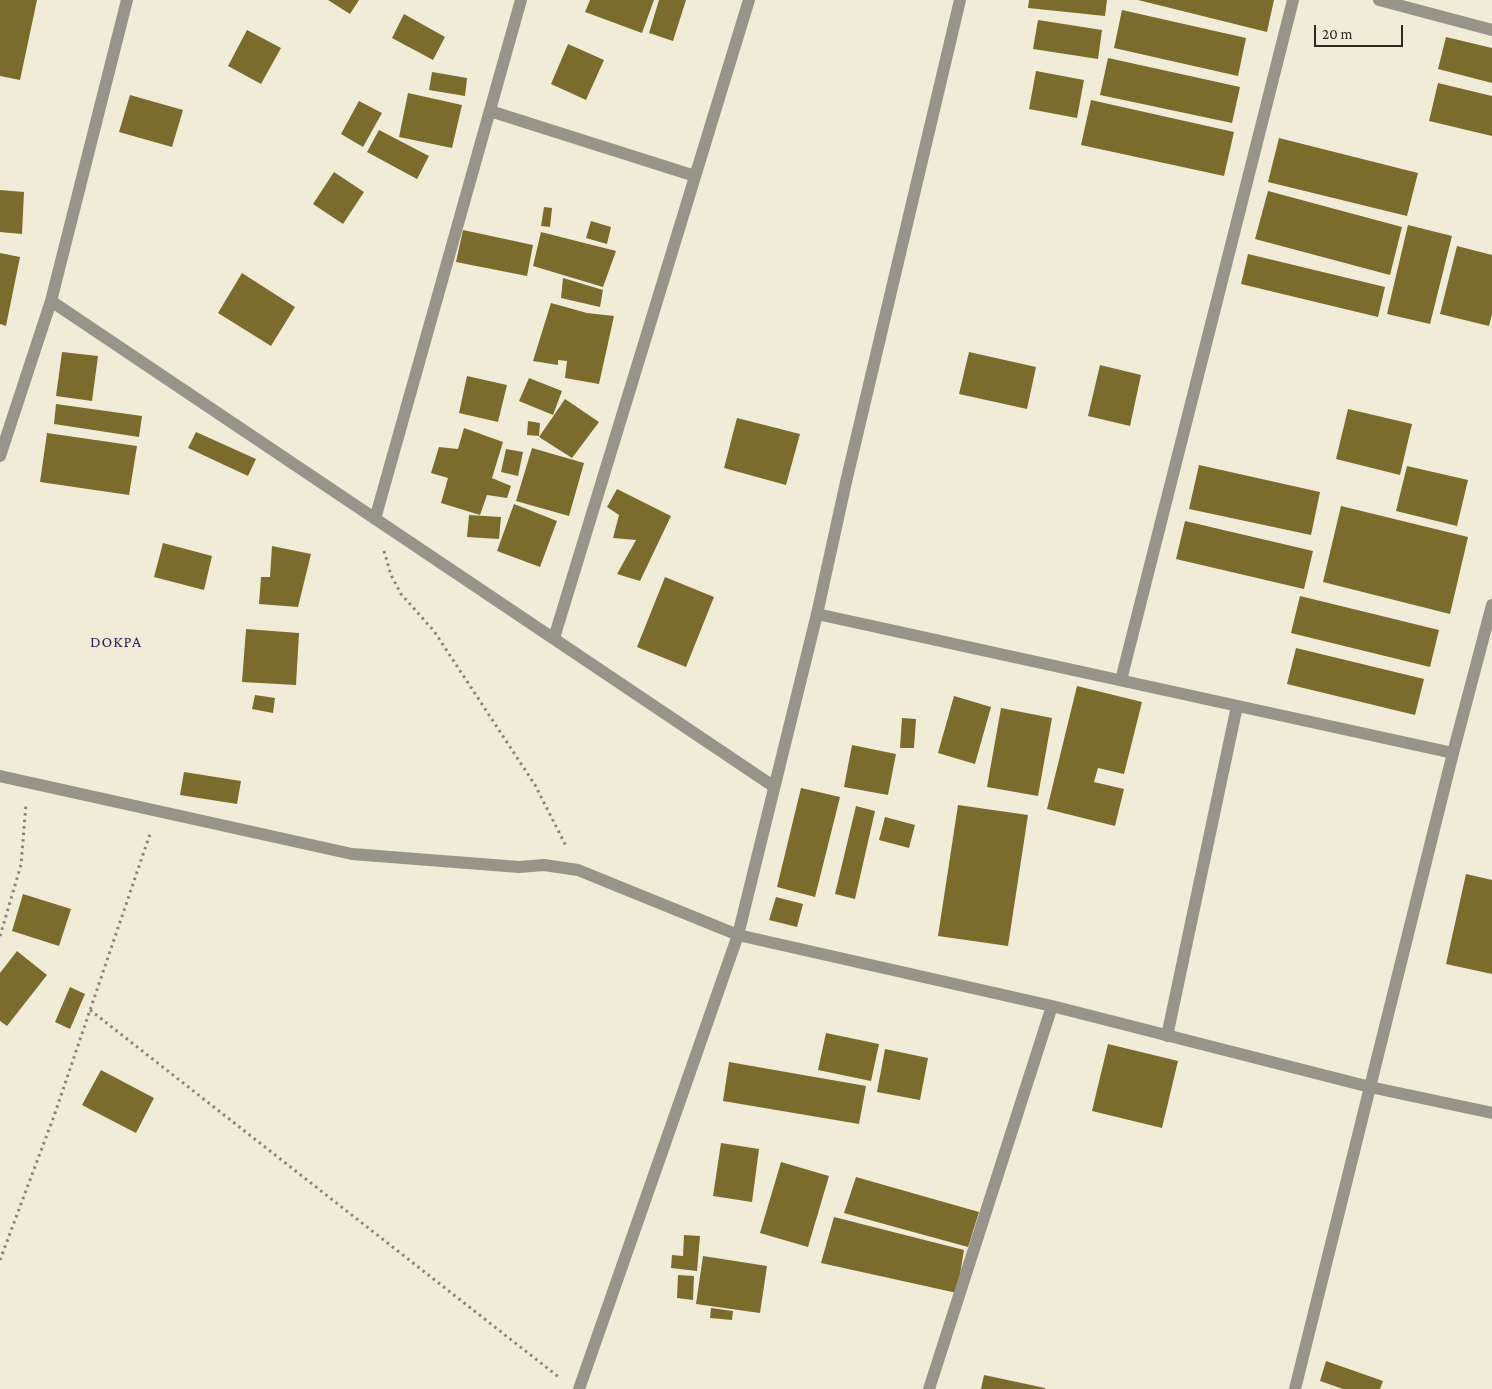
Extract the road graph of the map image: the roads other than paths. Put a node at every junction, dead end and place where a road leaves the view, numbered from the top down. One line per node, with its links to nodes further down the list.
1 (127, 0): 10 (street)
2 (521, 0): 8 (street)
3 (749, 0): 9 (street)
4 (960, 0): 14 (street)
5 (1293, 0): 16 (street)
6 (1379, 0): 7 (street)
7 (1492, 30)
8 (490, 111): 9 (street); 12 (street)
9 (695, 176): 15 (street)
10 (51, 301): 11 (street); 12 (street)
11 (0, 456)
12 (375, 519): 15 (street)
13 (1492, 605): 18 (street)
14 (817, 614): 16 (street); 20 (street)
15 (554, 638): 20 (street)
16 (1121, 680): 17 (street)
17 (1237, 706): 18 (street); 23 (street)
18 (1453, 753): 24 (street)
19 (0, 776): 21 (street)
20 (773, 786): 21 (street)
21 (738, 935): 22 (street); 26 (street)
22 (1052, 1006): 23 (street); 27 (street)
23 (1167, 1036): 24 (street)
24 (1370, 1087): 25 (street); 28 (street)
25 (1492, 1113)
26 (579, 1389)
27 (929, 1389)
28 (1295, 1389)

